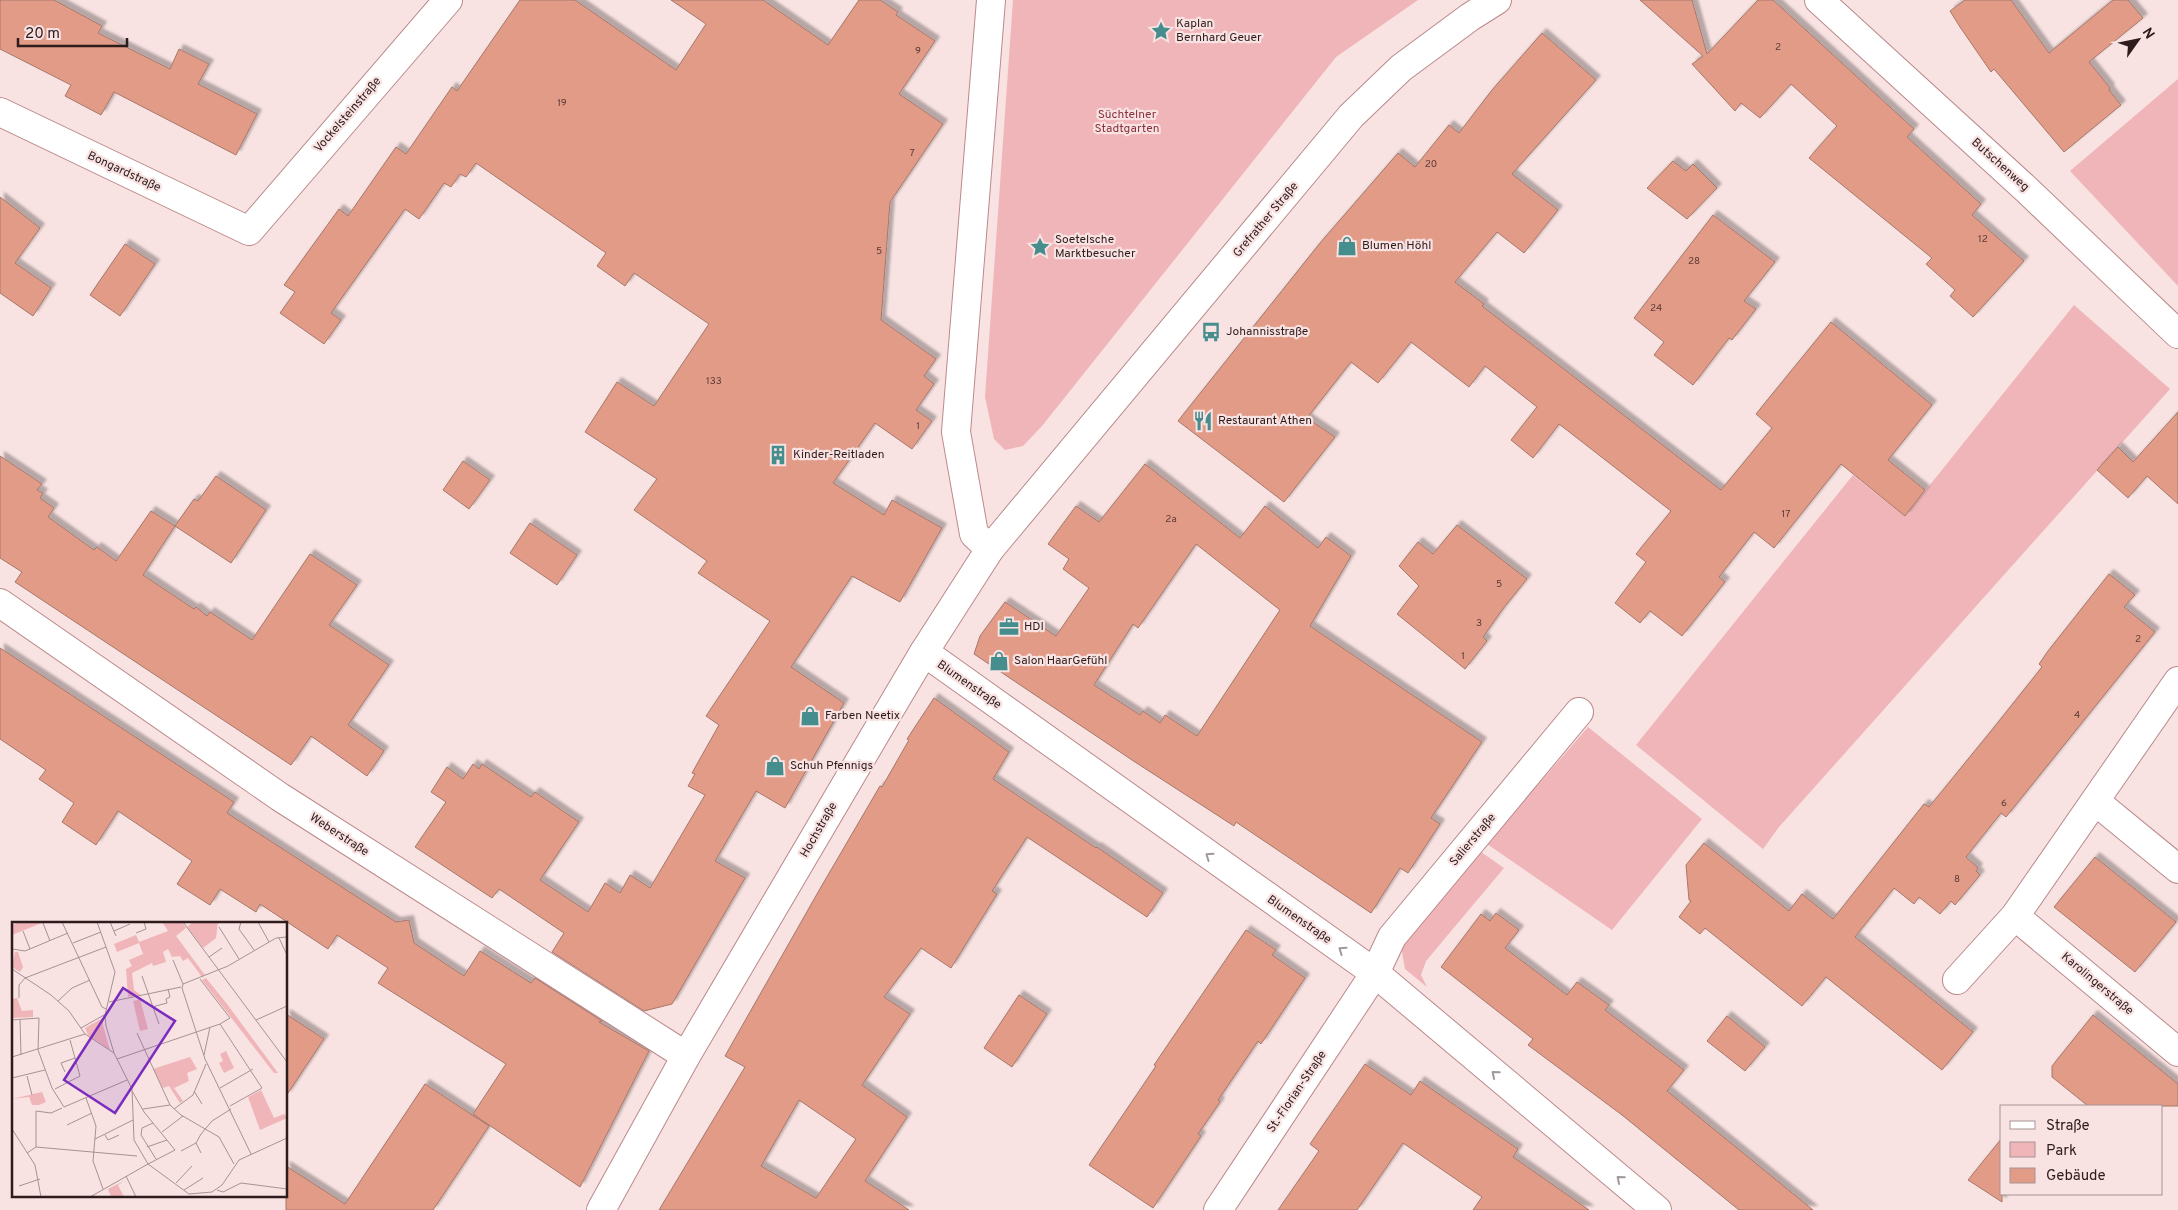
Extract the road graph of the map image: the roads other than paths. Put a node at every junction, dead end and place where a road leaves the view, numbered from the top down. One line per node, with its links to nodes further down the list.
1 (448, 0): 6 (street, Vockelsteinstraße)
2 (991, 0): 9 (street)
3 (1498, 0): 8 (street, Grefrather Straße)
4 (1819, 0): 7 (street, Butschenweg)
5 (0, 112): 6 (street, Bongardstraße)
6 (248, 231)
7 (2178, 334)
8 (1060, 466): 9 (street, Hochstraße)
9 (990, 550): 11 (street, Hochstraße)
10 (0, 602): 20 (street, Weberstraße)
11 (924, 652): 17 (street, Blumenstraße, one-way to 11); 20 (street, Hochstraße)
12 (2175, 691): 14 (street)
13 (1579, 712): 17 (street, Salierstraße)
14 (2095, 801): 15 (street); 16 (street)
15 (2178, 869)
16 (2015, 916): 18 (street); 19 (street, Karolingerstraße)
17 (1375, 974): 22 (street, St.-Florian-Straße); 23 (street, Blumenstraße, one-way to 17)
18 (1957, 980)
19 (2178, 1052)
20 (686, 1056): 21 (street, Hochstraße)
21 (602, 1210)
22 (1218, 1210)
23 (1657, 1210)

